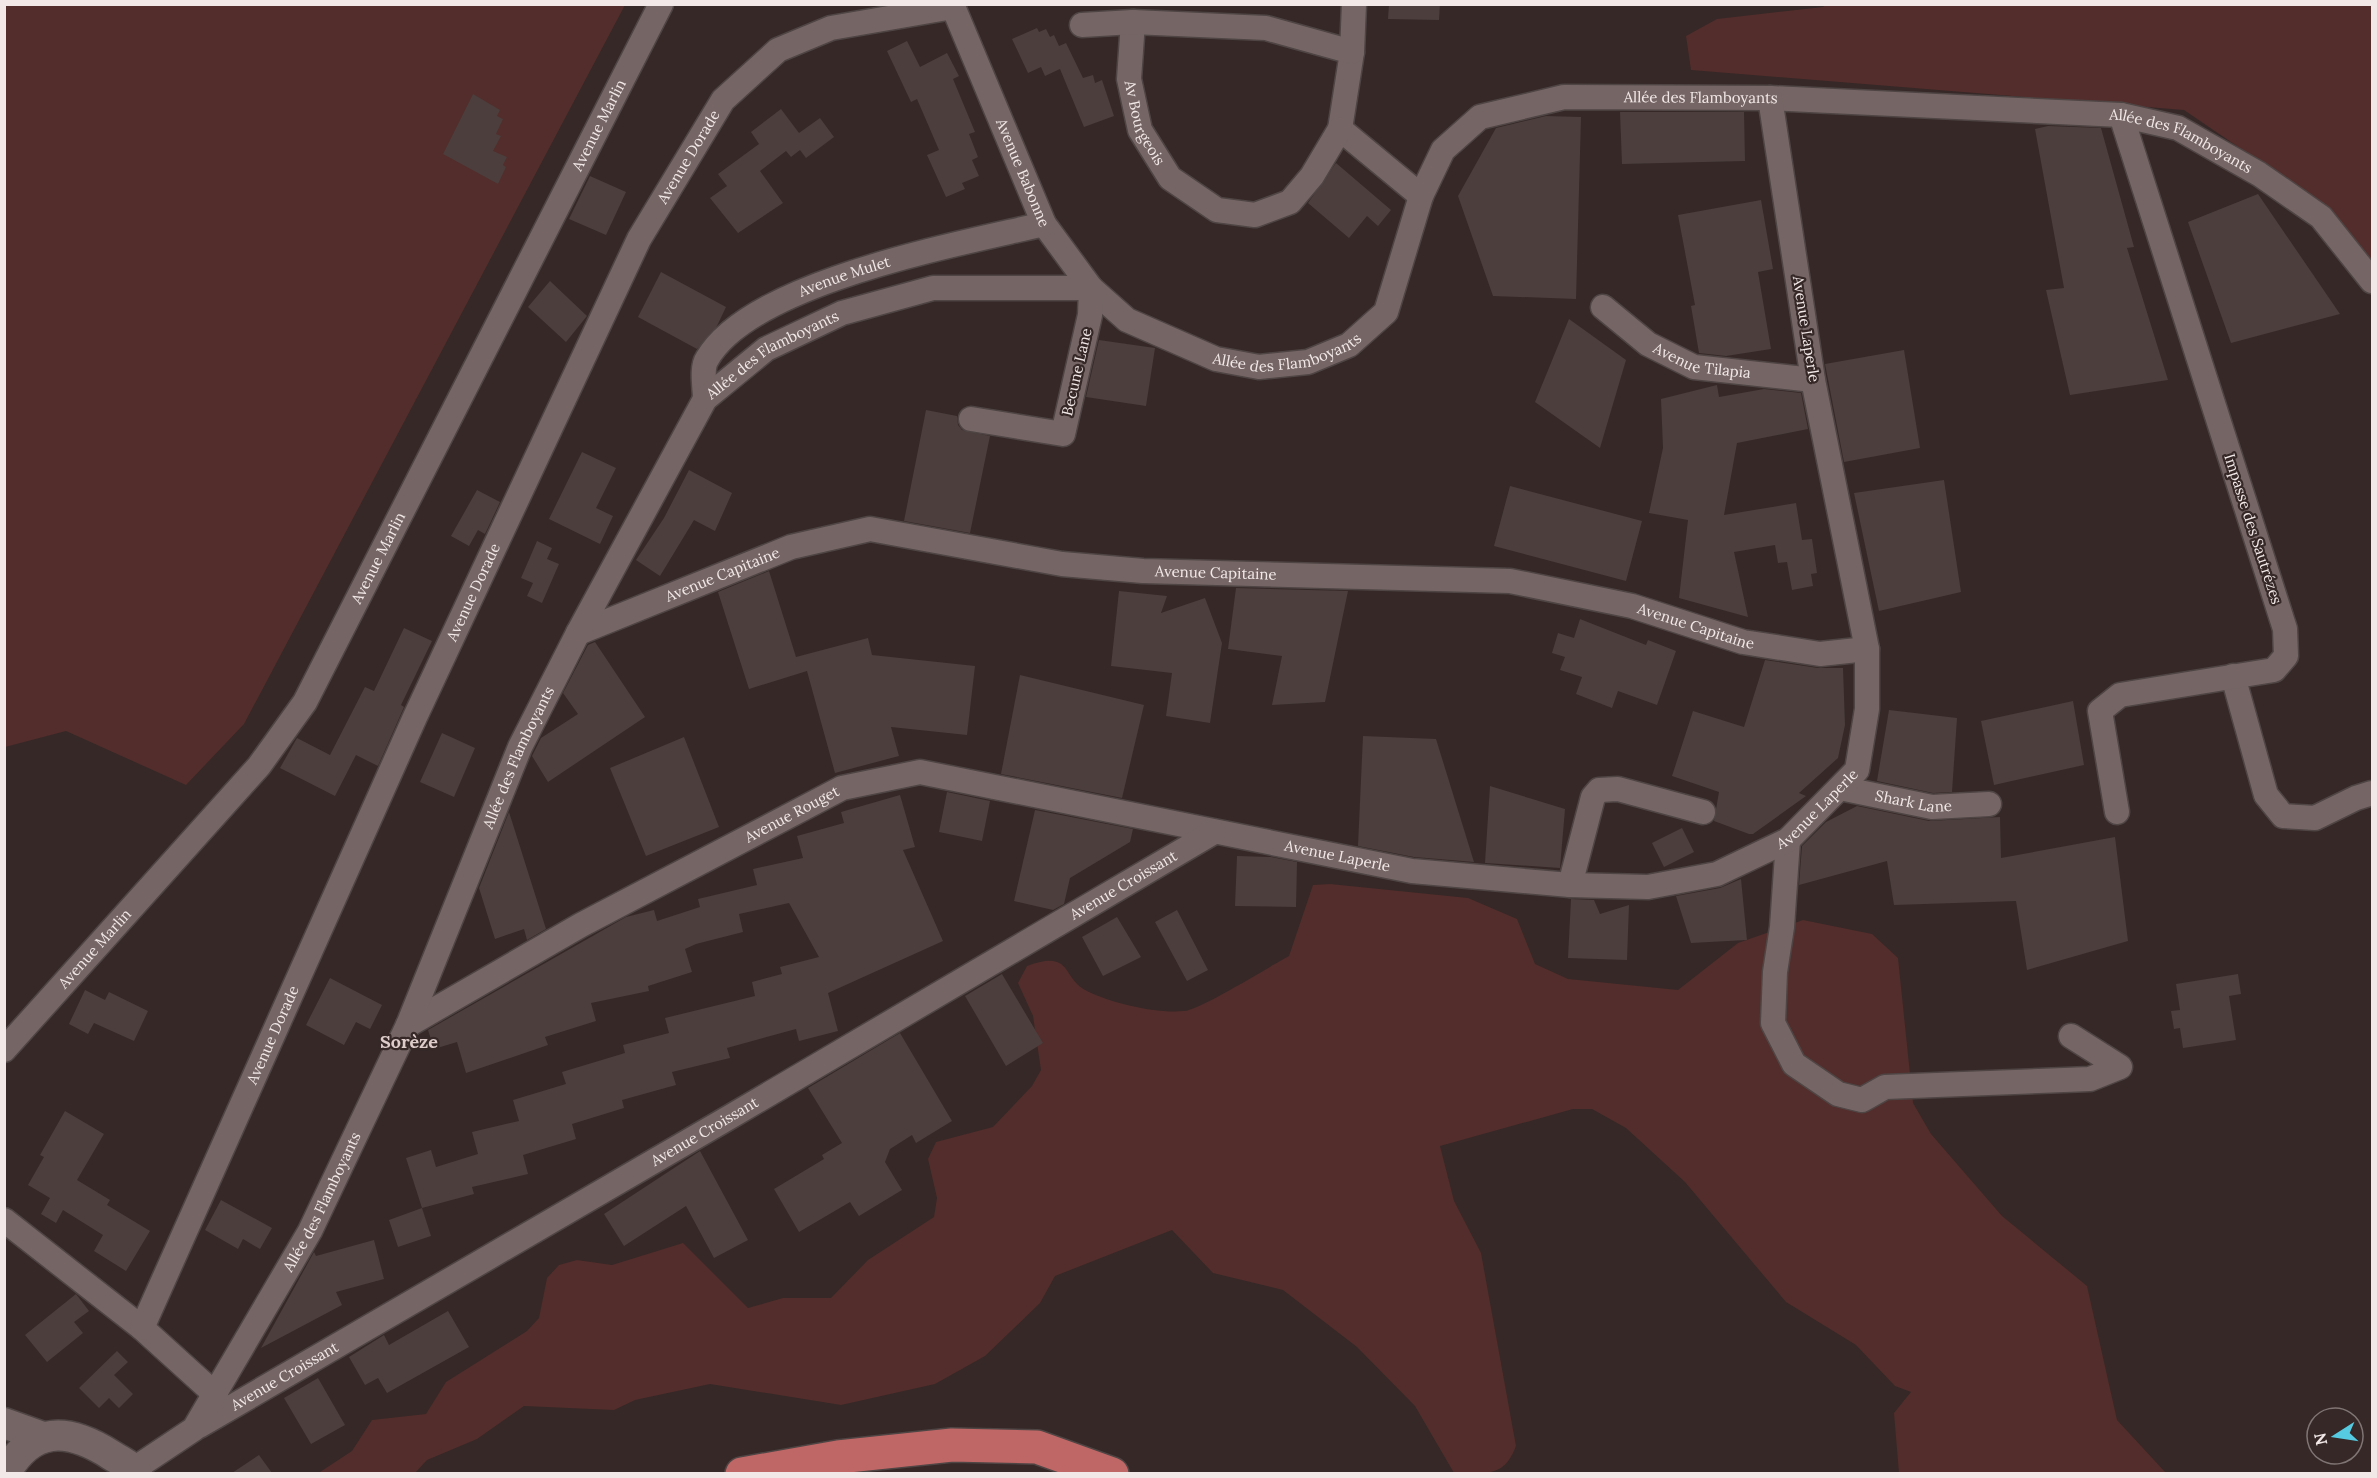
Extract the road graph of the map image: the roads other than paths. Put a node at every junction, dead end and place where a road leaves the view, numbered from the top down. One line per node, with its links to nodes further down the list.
1 (660, 4): 32 (street, Avenue Marlin)
2 (1354, 4): 6 (street)
3 (952, 6): 11 (street, Avenue Babonne); 34 (street, Avenue Dorade)
4 (1133, 22): 5 (street); 6 (street); 9 (street, Av Bourgeois)
5 (1082, 25)
6 (1352, 52): 9 (street)
7 (1770, 98): 8 (street, Allée des Flamboyants); 10 (street, Allée des Flamboyants); 16 (street, Avenue Laperle)
8 (2121, 115): 12 (street, Allée des Flamboyants); 21 (street, Impasse des Sautrézes)
9 (1340, 129): 10 (street)
10 (1421, 196): 15 (street, Allée des Flamboyants)
11 (1044, 224): 13 (street, Avenue Babonne); 17 (street, Avenue Mulet)
12 (2373, 281)
13 (1091, 288): 15 (street, Avenue Babonne); 17 (street, Allée des Flamboyants); 18 (street, Becune Lane)
14 (1603, 307): 16 (street, Avenue Tilapia)
15 (1127, 320)
16 (1813, 380): 20 (street, Avenue Laperle)
17 (705, 399): 19 (street, Allée des Flamboyants)
18 (971, 419)
19 (578, 633): 20 (street, Avenue Capitaine); 30 (street, Allée des Flamboyants)
20 (1867, 649): 22 (street, Avenue Laperle)
21 (2233, 676): 23 (street); 26 (street, Impasse des Sautrézes)
22 (1840, 788): 24 (street, Shark Lane); 28 (street, Avenue Laperle)
23 (2373, 793)
24 (1989, 804)
25 (1703, 812): 29 (street)
26 (2117, 812)
27 (1214, 832): 29 (street, Avenue Laperle); 30 (street, Avenue Rouget); 37 (street, Avenue Croissant)
28 (1788, 840): 29 (street, Avenue Laperle); 31 (street)
29 (1570, 885)
30 (408, 1025): 35 (street, Allée des Flamboyants)
31 (2071, 1036)
32 (4, 1050)
33 (4, 1220): 34 (street)
34 (142, 1328): 35 (street)
35 (216, 1395): 37 (street, Allée des Flamboyants)
36 (4, 1423): 38 (street)
37 (194, 1429): 39 (street, Allée des Flamboyants)
38 (43, 1437): 39 (street); 40 (street)
39 (135, 1471)
40 (5, 1473)
41 (742, 1473): 42 (main road)
42 (1112, 1473)

